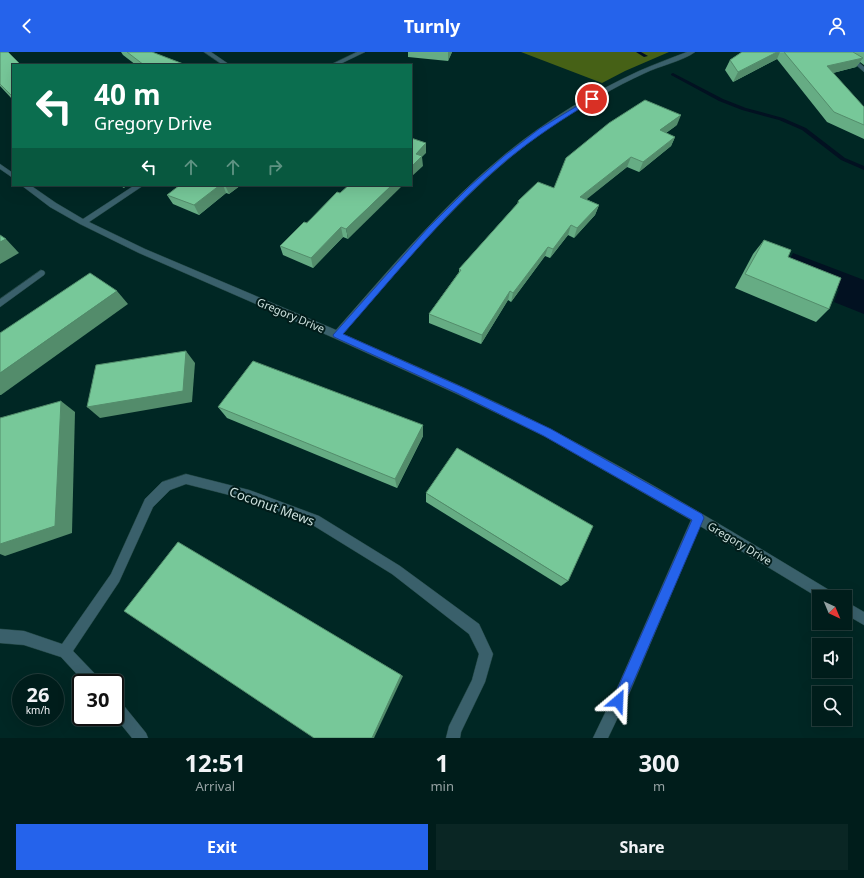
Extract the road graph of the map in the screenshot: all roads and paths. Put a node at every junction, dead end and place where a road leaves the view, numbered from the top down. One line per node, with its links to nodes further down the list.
1 (207, 52): 5 (street)
2 (362, 52): 6 (street)
3 (692, 52): 15 (street)
4 (836, 52): 7 (street)
5 (225, 64)
6 (335, 64)
7 (864, 70)
8 (2, 170): 9 (street)
9 (12, 175)
10 (26, 186): 12 (street, Gregory Drive)
11 (138, 186): 12 (street)
12 (83, 222): 15 (street, Gregory Drive)
13 (41, 273): 14 (street)
14 (0, 304)
15 (337, 335): 16 (street, Gregory Drive)
16 (698, 518): 17 (street, Gregory Drive); 26 (street)
17 (818, 590)
18 (852, 611): 19 (street)
19 (864, 619)
20 (0, 636): 21 (street)
21 (65, 652): 22 (street); 25 (street, Coconut Mews)
22 (86, 674)
23 (124, 717): 24 (street)
24 (141, 738)
25 (453, 738)
26 (600, 738)

